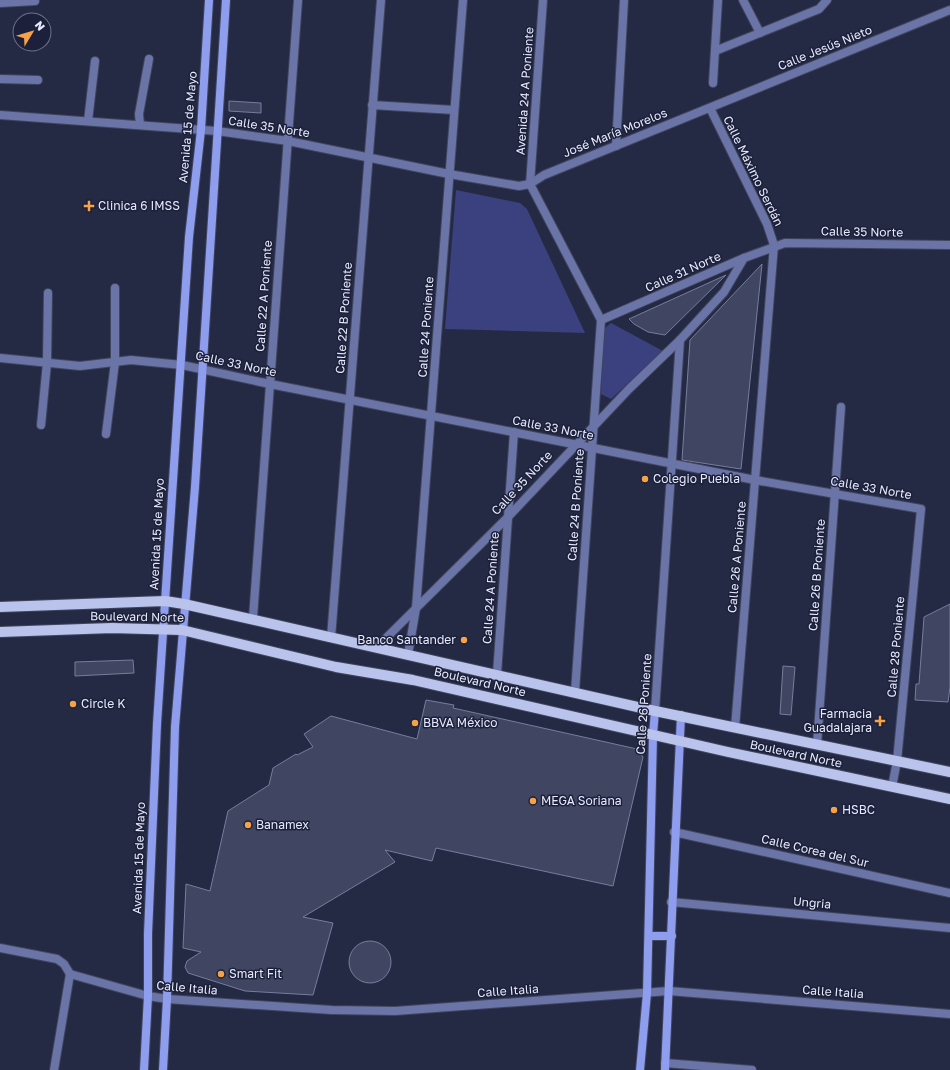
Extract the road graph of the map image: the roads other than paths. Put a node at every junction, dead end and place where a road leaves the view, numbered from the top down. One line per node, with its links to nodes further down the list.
1 (209, 0): 27 (main road, Avenida 15 de Mayo)
2 (226, 0): 28 (main road)
3 (298, 0): 29 (street, Calle 22 A Poniente)
4 (381, 0): 21 (street, Calle 22 B Poniente)
5 (463, 0): 23 (street, Calle 24 Poniente)
6 (543, 0): 33 (street, Avenida 24 A Poniente)
7 (624, 0): 30 (street)
8 (718, 0): 15 (street)
9 (744, 0): 14 (street)
10 (35, 1): 12 (street)
11 (827, 1): 14 (street)
12 (0, 3)
13 (950, 10): 22 (street, Calle Jesús Nieto)
14 (760, 32): 15 (street)
15 (715, 51): 20 (street)
16 (149, 59): 26 (street)
17 (95, 61): 25 (street)
18 (0, 79): 19 (street)
19 (38, 80)
20 (712, 83)
21 (372, 105): 23 (street); 31 (street, Calle 22 B Poniente)
22 (710, 108): 30 (street, José María Morelos); 35 (street, Calle Máximo Serdán)
23 (454, 110): 32 (street, Calle 24 Poniente)
24 (0, 115): 25 (street, Calle 35 Norte)
25 (88, 121): 26 (street, Calle 35 Norte)
26 (140, 125): 27 (street, Calle 35 Norte)
27 (200, 130): 28 (street, Calle 35 Norte); 44 (main road, Avenida 15 de Mayo)
28 (217, 131): 29 (street, Calle 35 Norte); 45 (main road)
29 (288, 141): 31 (street, Calle 35 Norte); 46 (street, Calle 22 A Poniente)
30 (616, 146): 33 (street, José María Morelos)
31 (368, 158): 32 (street, Calle 35 Norte); 47 (street, Calle 22 B Poniente)
32 (449, 174): 33 (street, Calle 35 Norte); 49 (street, Calle 24 Poniente)
33 (530, 184): 39 (street)
34 (950, 245): 35 (street, Calle 35 Norte)
35 (774, 246): 36 (street, Calle 31 Norte); 57 (street, Calle 26 A Poniente)
36 (744, 258): 39 (street, Calle 31 Norte); 40 (street, Calle 35 Norte)
37 (115, 288): 42 (street)
38 (48, 293): 43 (street)
39 (601, 320): 51 (street, Calle 24 B Poniente)
40 (680, 340): 51 (street, Calle 35 Norte); 56 (street, Calle 26 Poniente)
41 (0, 358): 43 (street, Calle 33 Norte)
42 (115, 362): 43 (street, Calle 33 Norte); 44 (street, Calle 33 Norte); 53 (street)
43 (47, 363): 50 (street)
44 (182, 365): 45 (street, Calle 33 Norte); 61 (main road, Avenida 15 de Mayo)
45 (202, 370): 46 (street, Calle 33 Norte); 62 (main road)
46 (270, 384): 47 (street, Calle 33 Norte); 65 (street, Calle 22 A Poniente)
47 (350, 400): 49 (street, Calle 33 Norte); 69 (street, Calle 22 B Poniente)
48 (841, 407): 58 (street, Calle 26 B Poniente)
49 (431, 416): 52 (street, Calle 33 Norte); 64 (street, Calle 24 Poniente)
50 (41, 425)
51 (594, 426): 54 (street, Calle 35 Norte); 55 (street, Calle 24 B Poniente)
52 (514, 432): 54 (street, Calle 33 Norte); 60 (street, Calle 24 A Poniente)
53 (106, 434)
54 (575, 444): 55 (street, Calle 33 Norte); 60 (street, Calle 35 Norte)
55 (592, 448): 56 (street, Calle 33 Norte); 73 (street, Calle 24 B Poniente)
56 (672, 464): 57 (street, Calle 33 Norte); 74 (street, Calle 26 Poniente)
57 (755, 480): 58 (street, Calle 33 Norte); 76 (street, Calle 26 A Poniente)
58 (835, 494): 59 (street, Calle 33 Norte); 79 (street, Calle 26 B Poniente)
59 (921, 509): 80 (street, Calle 28 Poniente)
60 (508, 517): 64 (street, Calle 35 Norte); 72 (street, Calle 24 A Poniente)
61 (165, 601): 62 (main road, Boulevard Norte); 63 (main road, Boulevard Norte); 66 (main road, Avenida 15 de Mayo)
62 (184, 604): 65 (main road, Boulevard Norte); 67 (main road)
63 (0, 607)
64 (416, 608): 70 (street, Calle 35 Norte); 71 (street, Calle 24 Poniente)
65 (252, 618): 69 (main road, Boulevard Norte)
66 (163, 628): 67 (main road, Boulevard Norte); 68 (main road, Boulevard Norte); 94 (main road, Avenida 15 de Mayo)
67 (182, 630): 77 (main road, Boulevard Norte); 95 (main road)
68 (0, 632)
69 (331, 638): 70 (main road, Boulevard Norte)
70 (376, 648): 71 (main road, Boulevard Norte)
71 (408, 655): 72 (main road, Boulevard Norte)
72 (497, 674): 73 (main road, Boulevard Norte)
73 (575, 692): 74 (main road, Boulevard Norte)
74 (655, 711): 75 (main road, Boulevard Norte); 77 (main road, Calle 26 Poniente)
75 (681, 715): 76 (main road, Boulevard Norte); 78 (main road)
76 (735, 728): 79 (main road, Boulevard Norte)
77 (653, 735): 78 (main road, Boulevard Norte); 88 (main road, Calle 26 Poniente)
78 (679, 741): 82 (main road, Boulevard Norte); 84 (main road)
79 (817, 745): 80 (main road, Boulevard Norte)
80 (897, 761): 81 (main road, Boulevard Norte); 82 (street, Calle 28 Poniente)
81 (950, 772)
82 (892, 787): 83 (main road, Boulevard Norte)
83 (950, 800)
84 (674, 832): 85 (street, Calle Corea del Sur); 86 (main road)
85 (950, 893)
86 (671, 902): 87 (street, Ungria); 89 (main road)
87 (950, 928)
88 (649, 936): 89 (main road); 93 (main road, Calle 26 Poniente)
89 (672, 936): 92 (main road)
90 (0, 948): 91 (street)
91 (70, 974): 94 (street, Calle Italia); 98 (street)
92 (669, 991): 93 (street, Calle Italia); 96 (street, Calle Italia); 97 (main road)
93 (647, 993): 95 (street, Calle Italia); 101 (main road, Calle 26 Poniente)
94 (148, 996): 95 (street, Calle Italia); 99 (main road, Avenida 15 de Mayo)
95 (167, 999): 100 (main road)
96 (950, 1014)
97 (665, 1066): 102 (street)
98 (54, 1070)
99 (144, 1070)
100 (163, 1070)
101 (640, 1070)
102 (752, 1070)

